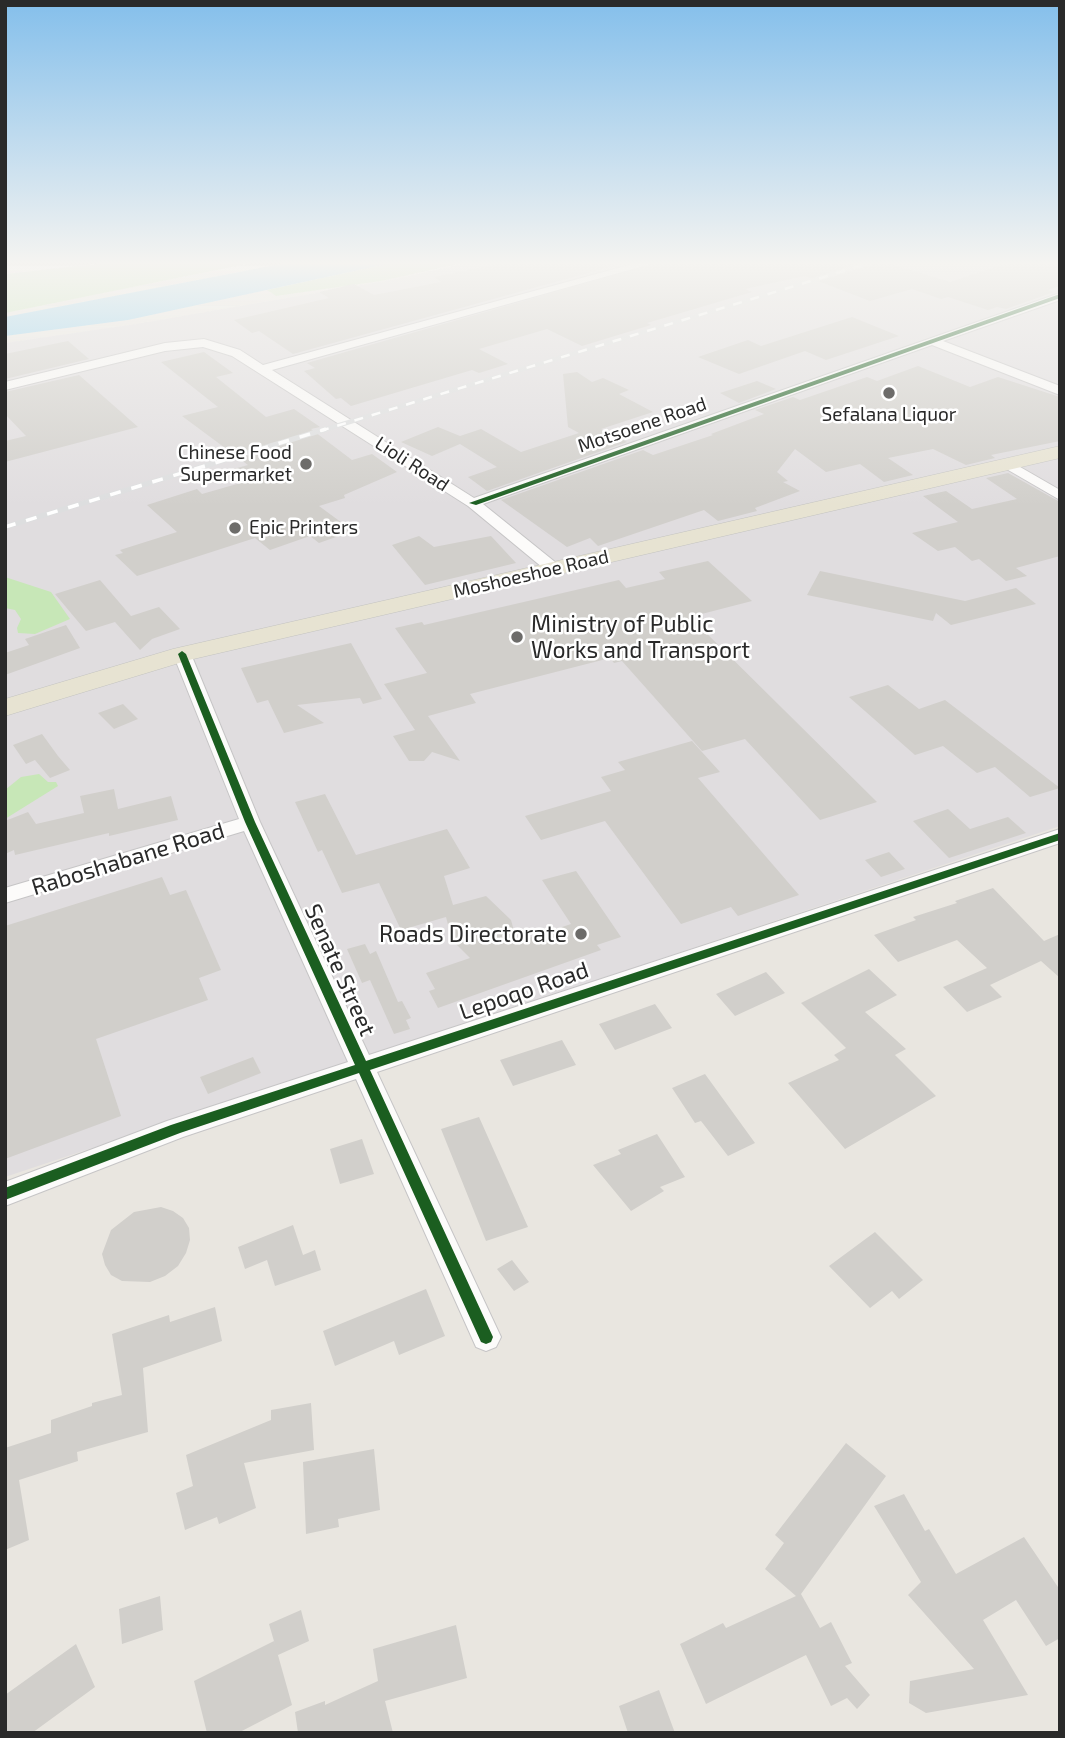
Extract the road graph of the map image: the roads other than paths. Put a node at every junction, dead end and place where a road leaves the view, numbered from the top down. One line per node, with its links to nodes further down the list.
1 (203, 343): 7 (street, Lioli Road)
2 (204, 343): 6 (street, Lioli Road)
3 (357, 343): 6 (street)
4 (927, 343): 12 (street, Motsoene Road)
5 (938, 343): 8 (street)
6 (262, 369): 12 (street, Lioli Road)
7 (5, 386)
8 (1060, 391)
9 (1060, 452): 10 (main road, Moshoeshoe Road)
10 (1008, 464): 11 (street); 13 (main road, Moshoeshoe Road)
11 (1060, 496)
12 (473, 503): 13 (street, Lioli Road)
13 (554, 569): 14 (main road, Moshoeshoe Road)
14 (182, 654): 15 (main road, Moshoeshoe Road); 16 (street, Senate Street)
15 (5, 708)
16 (250, 822): 18 (street, Raboshabane Road); 19 (street, Senate Street)
17 (1060, 836): 19 (street, Lepoqo Road)
18 (5, 896)
19 (362, 1068): 20 (street, Lepoqo Road); 21 (street, Senate Street)
20 (5, 1194)
21 (486, 1337)

